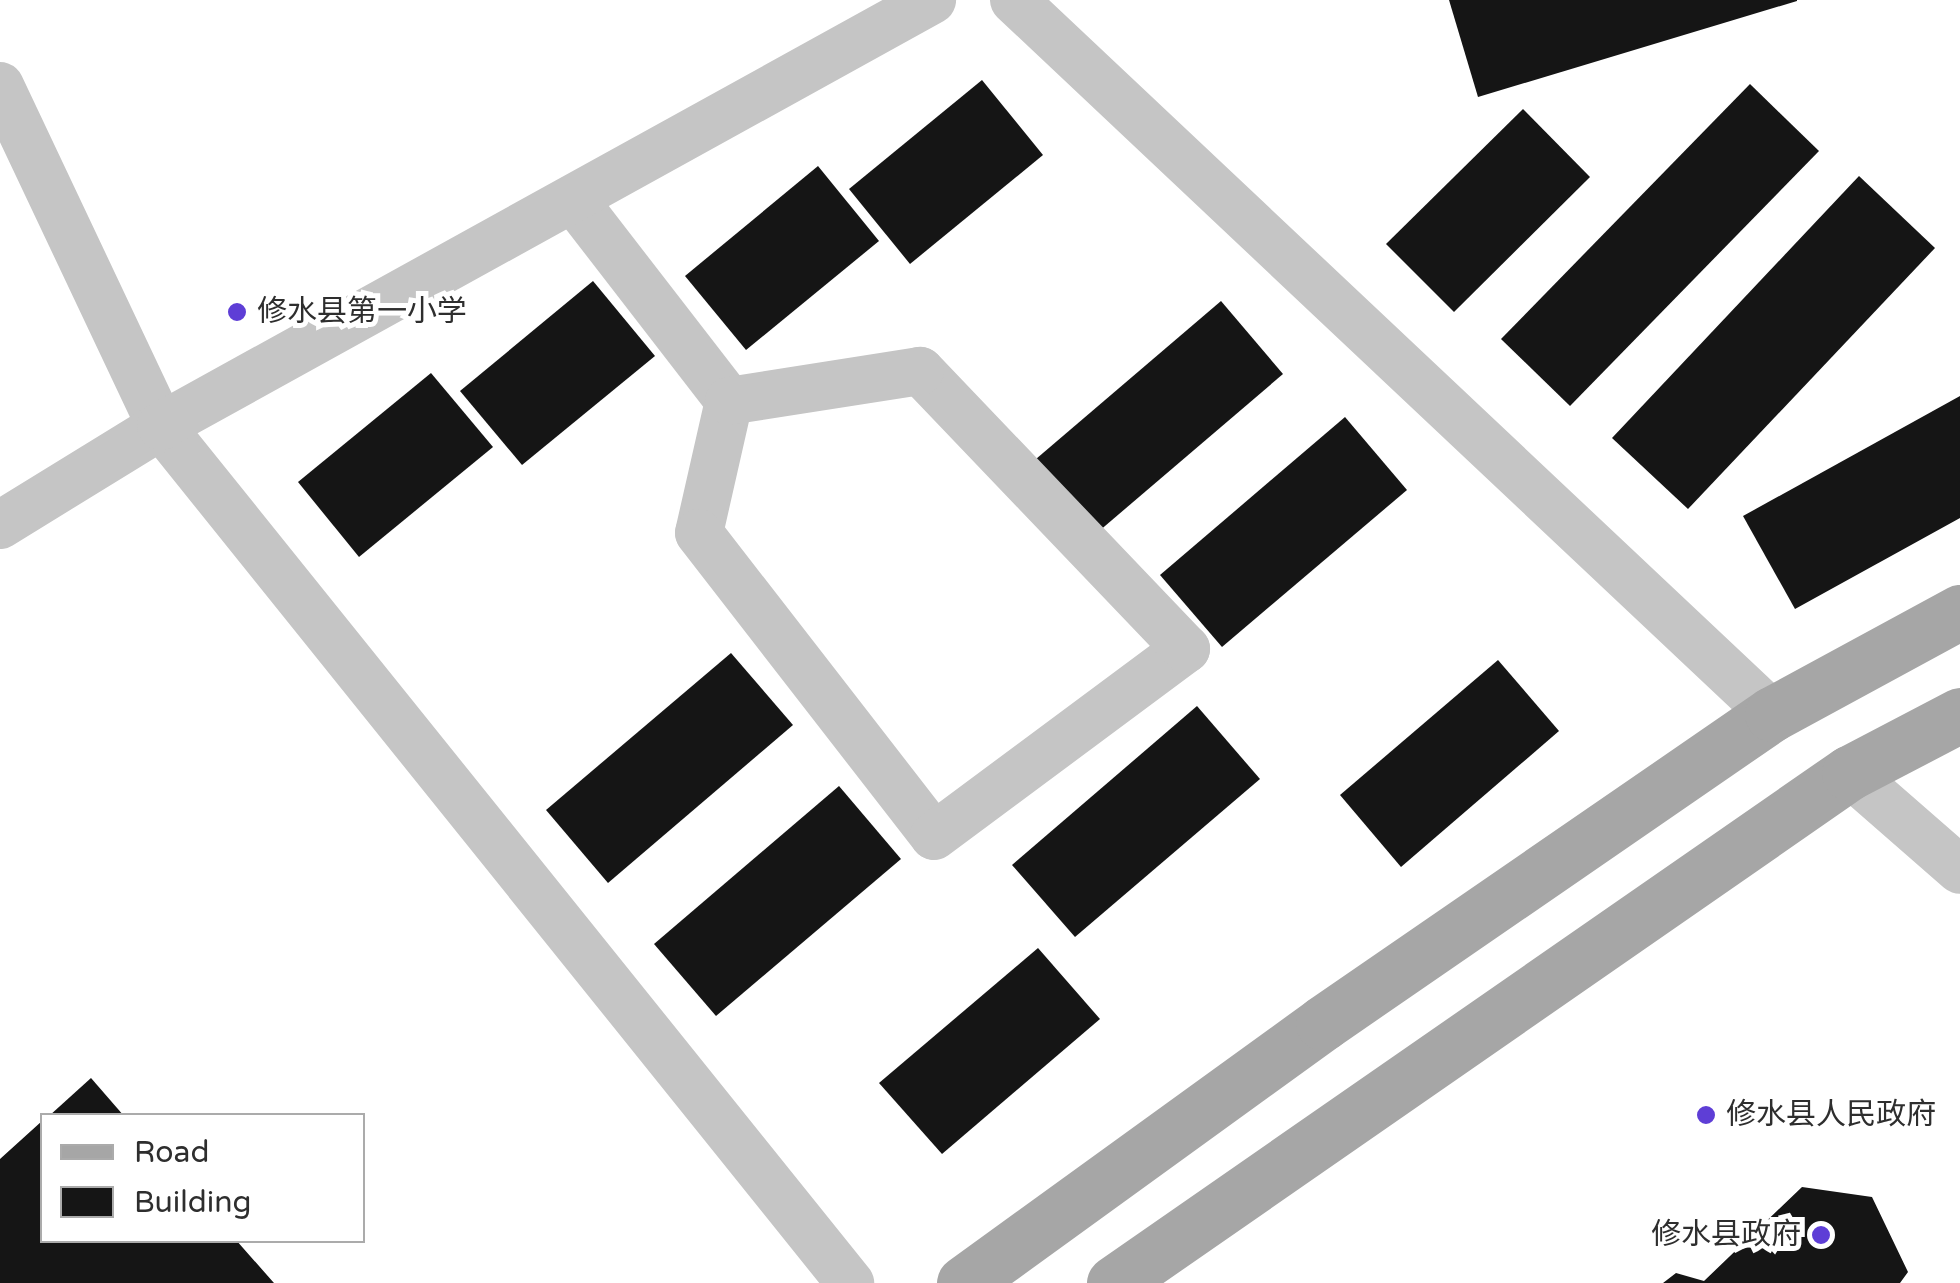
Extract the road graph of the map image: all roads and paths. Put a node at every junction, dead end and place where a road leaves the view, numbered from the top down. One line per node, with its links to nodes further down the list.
1 (932, 0): 4 (street)
2 (1014, 0): 9 (street)
3 (0, 86): 6 (street)
4 (572, 199): 5 (street); 6 (street)
5 (729, 401): 5 (street)
6 (162, 426): 7 (street); 13 (street)
7 (0, 526)
8 (1960, 612): 9 (main road)
9 (1772, 714): 14 (main road)
10 (1960, 715): 11 (main road)
11 (1849, 774): 12 (street); 15 (main road)
12 (1960, 870)
13 (850, 1283)
14 (964, 1283)
15 (1114, 1283)

